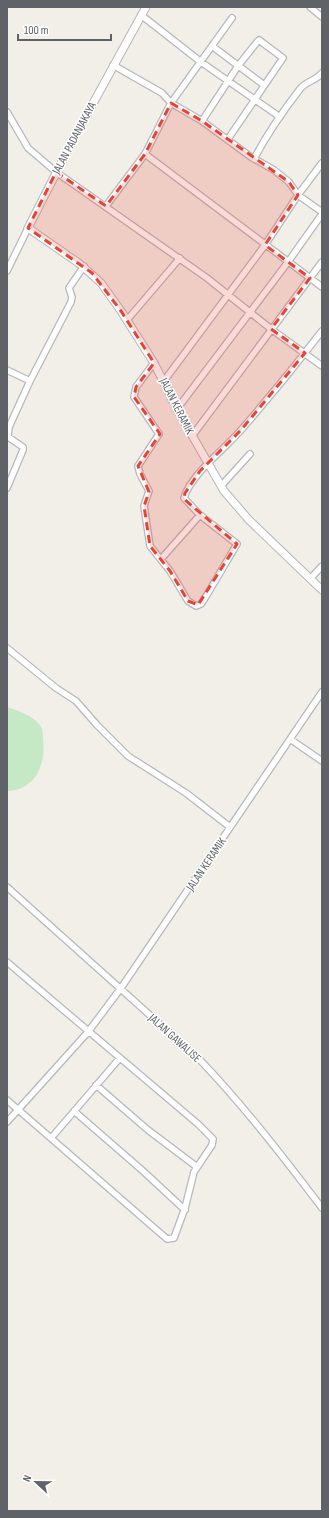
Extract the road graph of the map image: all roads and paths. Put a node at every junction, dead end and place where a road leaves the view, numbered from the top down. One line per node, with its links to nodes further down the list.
1 (146, 7): 3 (street, JALAN PADANJAKAYA)
2 (311, 7): 5 (street)
3 (141, 15): 7 (street); 8 (street, JALAN PADANJAKAYA)
4 (232, 18): 6 (street)
5 (322, 18)
6 (212, 46): 7 (street); 9 (street)
7 (201, 62): 11 (street); 14 (street)
8 (113, 65): 14 (street); 22 (street, JALAN PADANJAKAYA)
9 (238, 66): 11 (street); 12 (street); 12 (street)
10 (322, 73): 16 (street)
11 (229, 81): 13 (street); 17 (street)
12 (264, 85): 13 (street)
13 (254, 100): 16 (street); 18 (street)
14 (171, 104): 17 (street); 19 (street)
15 (7, 112): 22 (street)
16 (280, 117): 20 (street)
17 (202, 121): 18 (street)
18 (228, 139): 20 (street)
19 (144, 154): 24 (street); 27 (street)
20 (254, 159): 23 (street)
21 (322, 163): 23 (street)
22 (56, 172): 24 (street); 26 (street, JALAN PADANJAKAYA)
23 (298, 195): 25 (street); 27 (street)
24 (106, 206): 28 (street)
25 (322, 213): 29 (street)
26 (28, 228): 31 (street, JALAN KERAMIK); 32 (street, JALAN PADANJAKAYA)
27 (265, 245): 29 (street); 35 (street)
28 (180, 258): 35 (street); 37 (street)
29 (288, 262): 33 (street); 36 (street)
30 (322, 262): 33 (street)
31 (84, 266): 37 (street, JALAN KERAMIK); 45 (street)
32 (8, 268)
33 (310, 278): 34 (street); 38 (street)
34 (322, 287)
35 (228, 294): 36 (street); 44 (street)
36 (249, 312): 38 (street); 46 (street)
37 (127, 320): 41 (street, JALAN KERAMIK)
38 (271, 329): 40 (street); 47 (street)
39 (322, 331): 40 (street)
40 (305, 353): 42 (street); 49 (street)
41 (154, 363): 44 (street, JALAN KERAMIK); 53 (street)
42 (322, 366)
43 (7, 370): 45 (street)
44 (164, 380): 46 (street, JALAN KERAMIK)
45 (30, 381): 51 (street)
46 (177, 409): 47 (street, JALAN KERAMIK)
47 (192, 436): 49 (street, JALAN KERAMIK)
48 (250, 454): 50 (street)
49 (208, 464): 50 (street, JALAN KERAMIK); 52 (street)
50 (221, 486): 55 (street, JALAN KERAMIK)
51 (7, 488)
52 (200, 515): 53 (street); 53 (street)
53 (161, 559)
54 (322, 566): 55 (street)
55 (310, 579): 56 (street, JALAN KERAMIK)
56 (322, 590)
57 (7, 648): 61 (street)
58 (322, 692): 59 (street, JALAN KERAMIK)
59 (290, 739): 60 (street); 61 (street, JALAN KERAMIK)
60 (322, 761)
61 (230, 827): 64 (street, JALAN KERAMIK)
62 (7, 887): 64 (street, JALAN GAWALISE)
63 (7, 962): 65 (street)
64 (121, 988): 65 (street, JALAN KERAMIK); 74 (street, JALAN GAWALISE)
65 (88, 1032): 66 (street); 69 (street, JALAN KERAMIK)
66 (119, 1059): 67 (street); 73 (street)
67 (96, 1085): 70 (street); 73 (street)
68 (7, 1100): 69 (street)
69 (19, 1109): 71 (street, JALAN KERAMIK); 72 (street)
70 (74, 1111): 72 (street); 75 (street)
71 (7, 1122)
72 (52, 1137): 75 (street)
73 (197, 1167): 75 (street)
74 (322, 1208)
75 (185, 1210)

